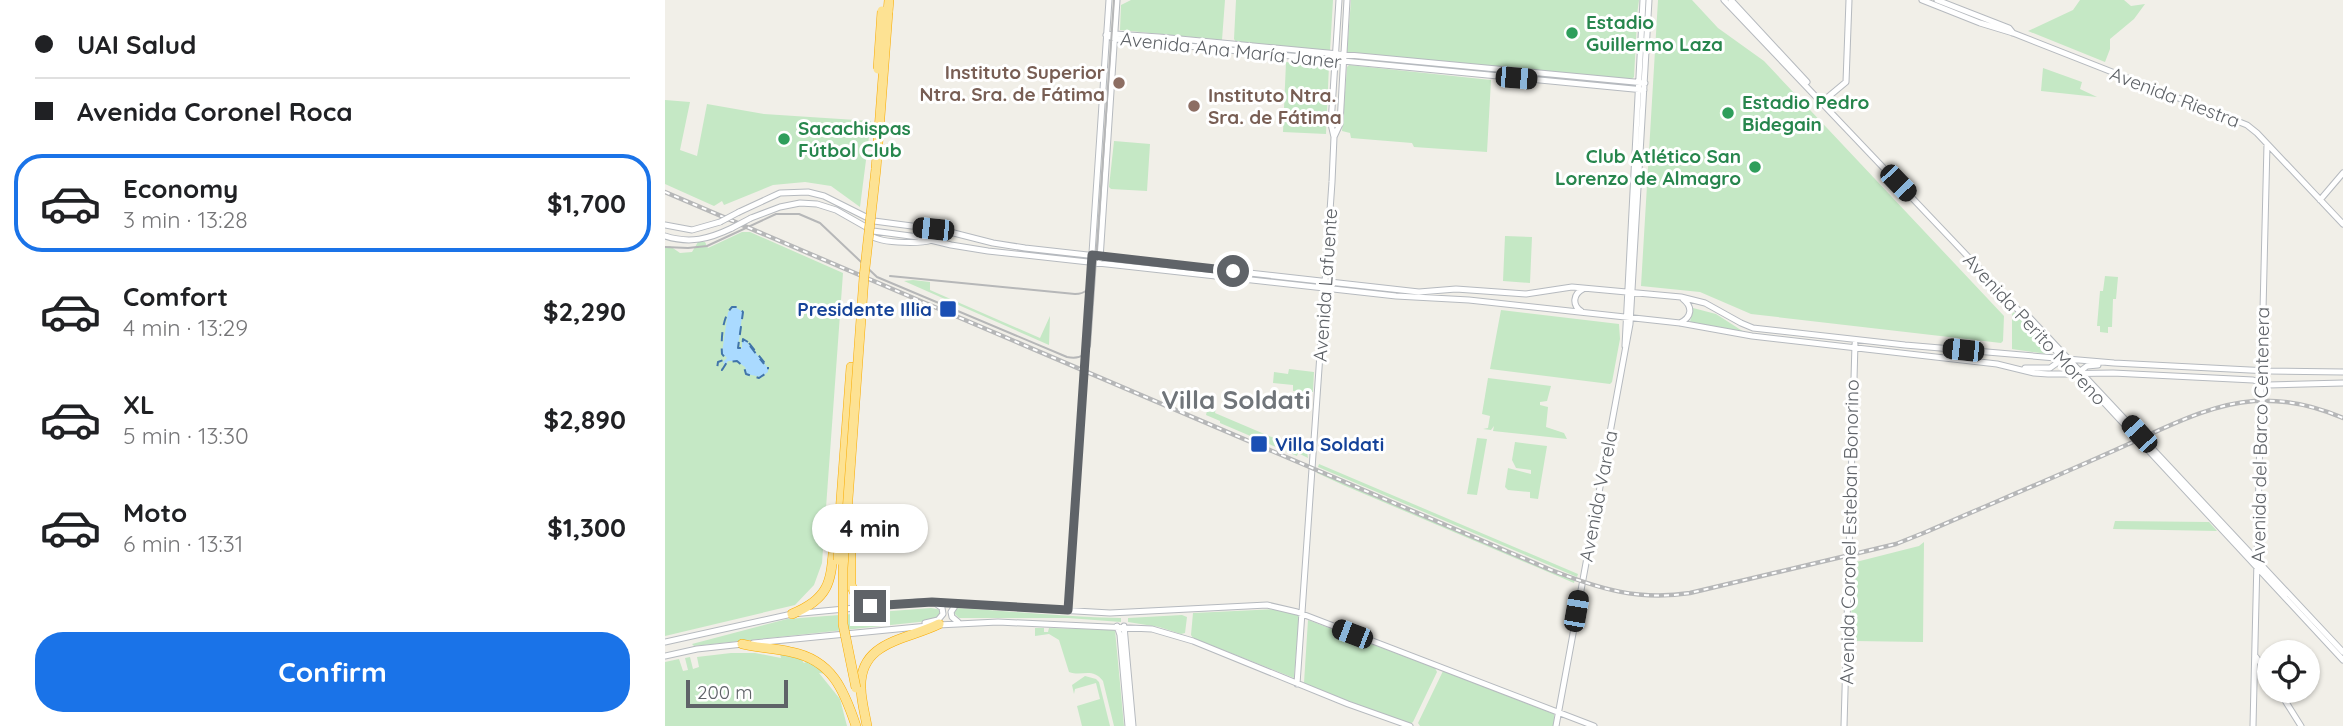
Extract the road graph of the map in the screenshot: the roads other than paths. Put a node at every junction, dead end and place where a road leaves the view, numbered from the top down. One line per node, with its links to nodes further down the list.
1 (882, 0): 54 (highway, bridge)
2 (889, 0): 54 (highway, bridge)
3 (1109, 0): 15 (main road)
4 (1117, 0): 16 (main road)
5 (1339, 0): 17 (main road, Avenida Lafuente)
6 (1347, 0): 18 (main road, Avenida Lafuente)
7 (1643, 0): 19 (main road, Avenida Varela)
8 (1649, 0): 19 (main road, Avenida Varela)
9 (1724, 0): 20 (main road, Avenida Perito Moreno)
10 (1731, 0): 20 (main road, Avenida Perito Moreno)
11 (1849, 0): 20 (main road)
12 (1922, 0): 14 (main road, Avenida Riestra)
13 (1937, 0): 14 (main road, Avenida Riestra)
14 (1959, 12): 22 (main road, Avenida Riestra)
15 (1107, 35): 16 (main road, Avenida Ana María Janer); 35 (main road)
16 (1115, 36): 17 (main road, Avenida Ana María Janer); 36 (main road)
17 (1335, 58): 18 (main road, Avenida Ana María Janer); 21 (main road, Avenida Lafuente)
18 (1344, 58): 19 (main road, Avenida Ana María Janer); 21 (main road, Avenida Lafuente)
19 (1641, 86): 39 (main road, Avenida Varela)
20 (1823, 101): 46 (main road, Avenida Perito Moreno)
21 (1334, 137): 37 (main road, Avenida Lafuente)
22 (2267, 144): 25 (main road, Avenida Riestra); 49 (main road, Avenida del Barco Centenera)
23 (2343, 173): 25 (main road)
24 (783, 192): 26 (main road); 28 (main road, bridge); 30 (main road)
25 (2320, 200): 27 (main road, Avenida Riestra)
26 (787, 206): 29 (main road); 31 (main road, bridge)
27 (2343, 224)
28 (665, 225)
29 (866, 228): 33 (main road); 33 (main road)
30 (933, 229): 32 (main road); 33 (main road)
31 (665, 236)
32 (963, 236): 34 (main road); 35 (main road)
33 (933, 240): 34 (main road)
34 (951, 245): 35 (main road)
35 (1092, 259): 36 (main road); 59 (main road)
36 (1100, 260): 37 (main road)
37 (1324, 285): 38 (main road); 41 (main road); 61 (main road, Avenida Lafuente)
38 (1586, 288): 39 (main road); 41 (main road)
39 (1629, 292): 40 (main road); 42 (main road, Avenida Varela)
40 (1681, 297): 43 (main road); 44 (main road)
41 (1585, 313): 42 (main road)
42 (1628, 318): 43 (main road); 81 (main road, Avenida Varela)
43 (1680, 323): 45 (main road)
44 (1856, 339): 45 (main road, Avenida Coronel Esteban Bonorino); 46 (main road)
45 (1854, 348): 48 (main road); 88 (main road, Avenida Coronel Esteban Bonorino)
46 (2066, 358): 47 (main road); 48 (main road); 51 (main road, Avenida Perito Moreno)
47 (2111, 363): 49 (main road); 51 (main road)
48 (2022, 369): 51 (main road)
49 (2262, 370): 50 (main road); 52 (main road, Avenida del Barco Centenera)
50 (2343, 372)
51 (2080, 373): 52 (main road); 55 (main road, Avenida Perito Moreno)
52 (2262, 383): 53 (main road); 55 (main road, Avenida del Barco Centenera)
53 (2343, 383)
54 (848, 467): 58 (highway, bridge); 60 (highway); 79 (highway, bridge)
55 (2256, 563): 71 (main road, Avenida Perito Moreno); 72 (main road, Avenida del Barco Centenera); 75 (main road, Avenida Perito Moreno)
56 (932, 602): 57 (main road); 58 (main road); 66 (main road)
57 (957, 603): 59 (main road); 62 (main road)
58 (870, 606): 60 (main road)
59 (1068, 610): 61 (main road)
60 (792, 614): 67 (main road)
61 (1302, 614): 78 (main road, Avenida Lafuente); 81 (main road)
62 (958, 622): 63 (main road); 64 (main road)
63 (939, 624): 66 (main road); 83 (highway)
64 (1117, 626): 65 (main road); 84 (main road)
65 (1124, 626): 78 (main road); 84 (main road)
66 (892, 630): 69 (main road)
67 (712, 632): 68 (main road); 70 (main road)
68 (665, 642)
69 (742, 644): 70 (main road); 82 (highway)
70 (689, 651): 73 (main road)
71 (2343, 652)
72 (2255, 655): 74 (main road); 77 (main road, Avenida del Barco Centenera)
73 (665, 656)
74 (2257, 658)
75 (2343, 660)
76 (2257, 672): 77 (main road)
77 (2254, 676): 89 (main road, Avenida del Barco Centenera)
78 (1297, 684): 85 (main road)
79 (853, 689): 82 (highway); 83 (highway)
80 (2287, 703): 90 (main road)
81 (1559, 713): 86 (main road, Avenida Varela); 87 (main road)
82 (858, 726)
83 (866, 726)
84 (1131, 726)
85 (1410, 726)
86 (1556, 726)
87 (1594, 726)
88 (1844, 726)
89 (2253, 726)
90 (2301, 726)

